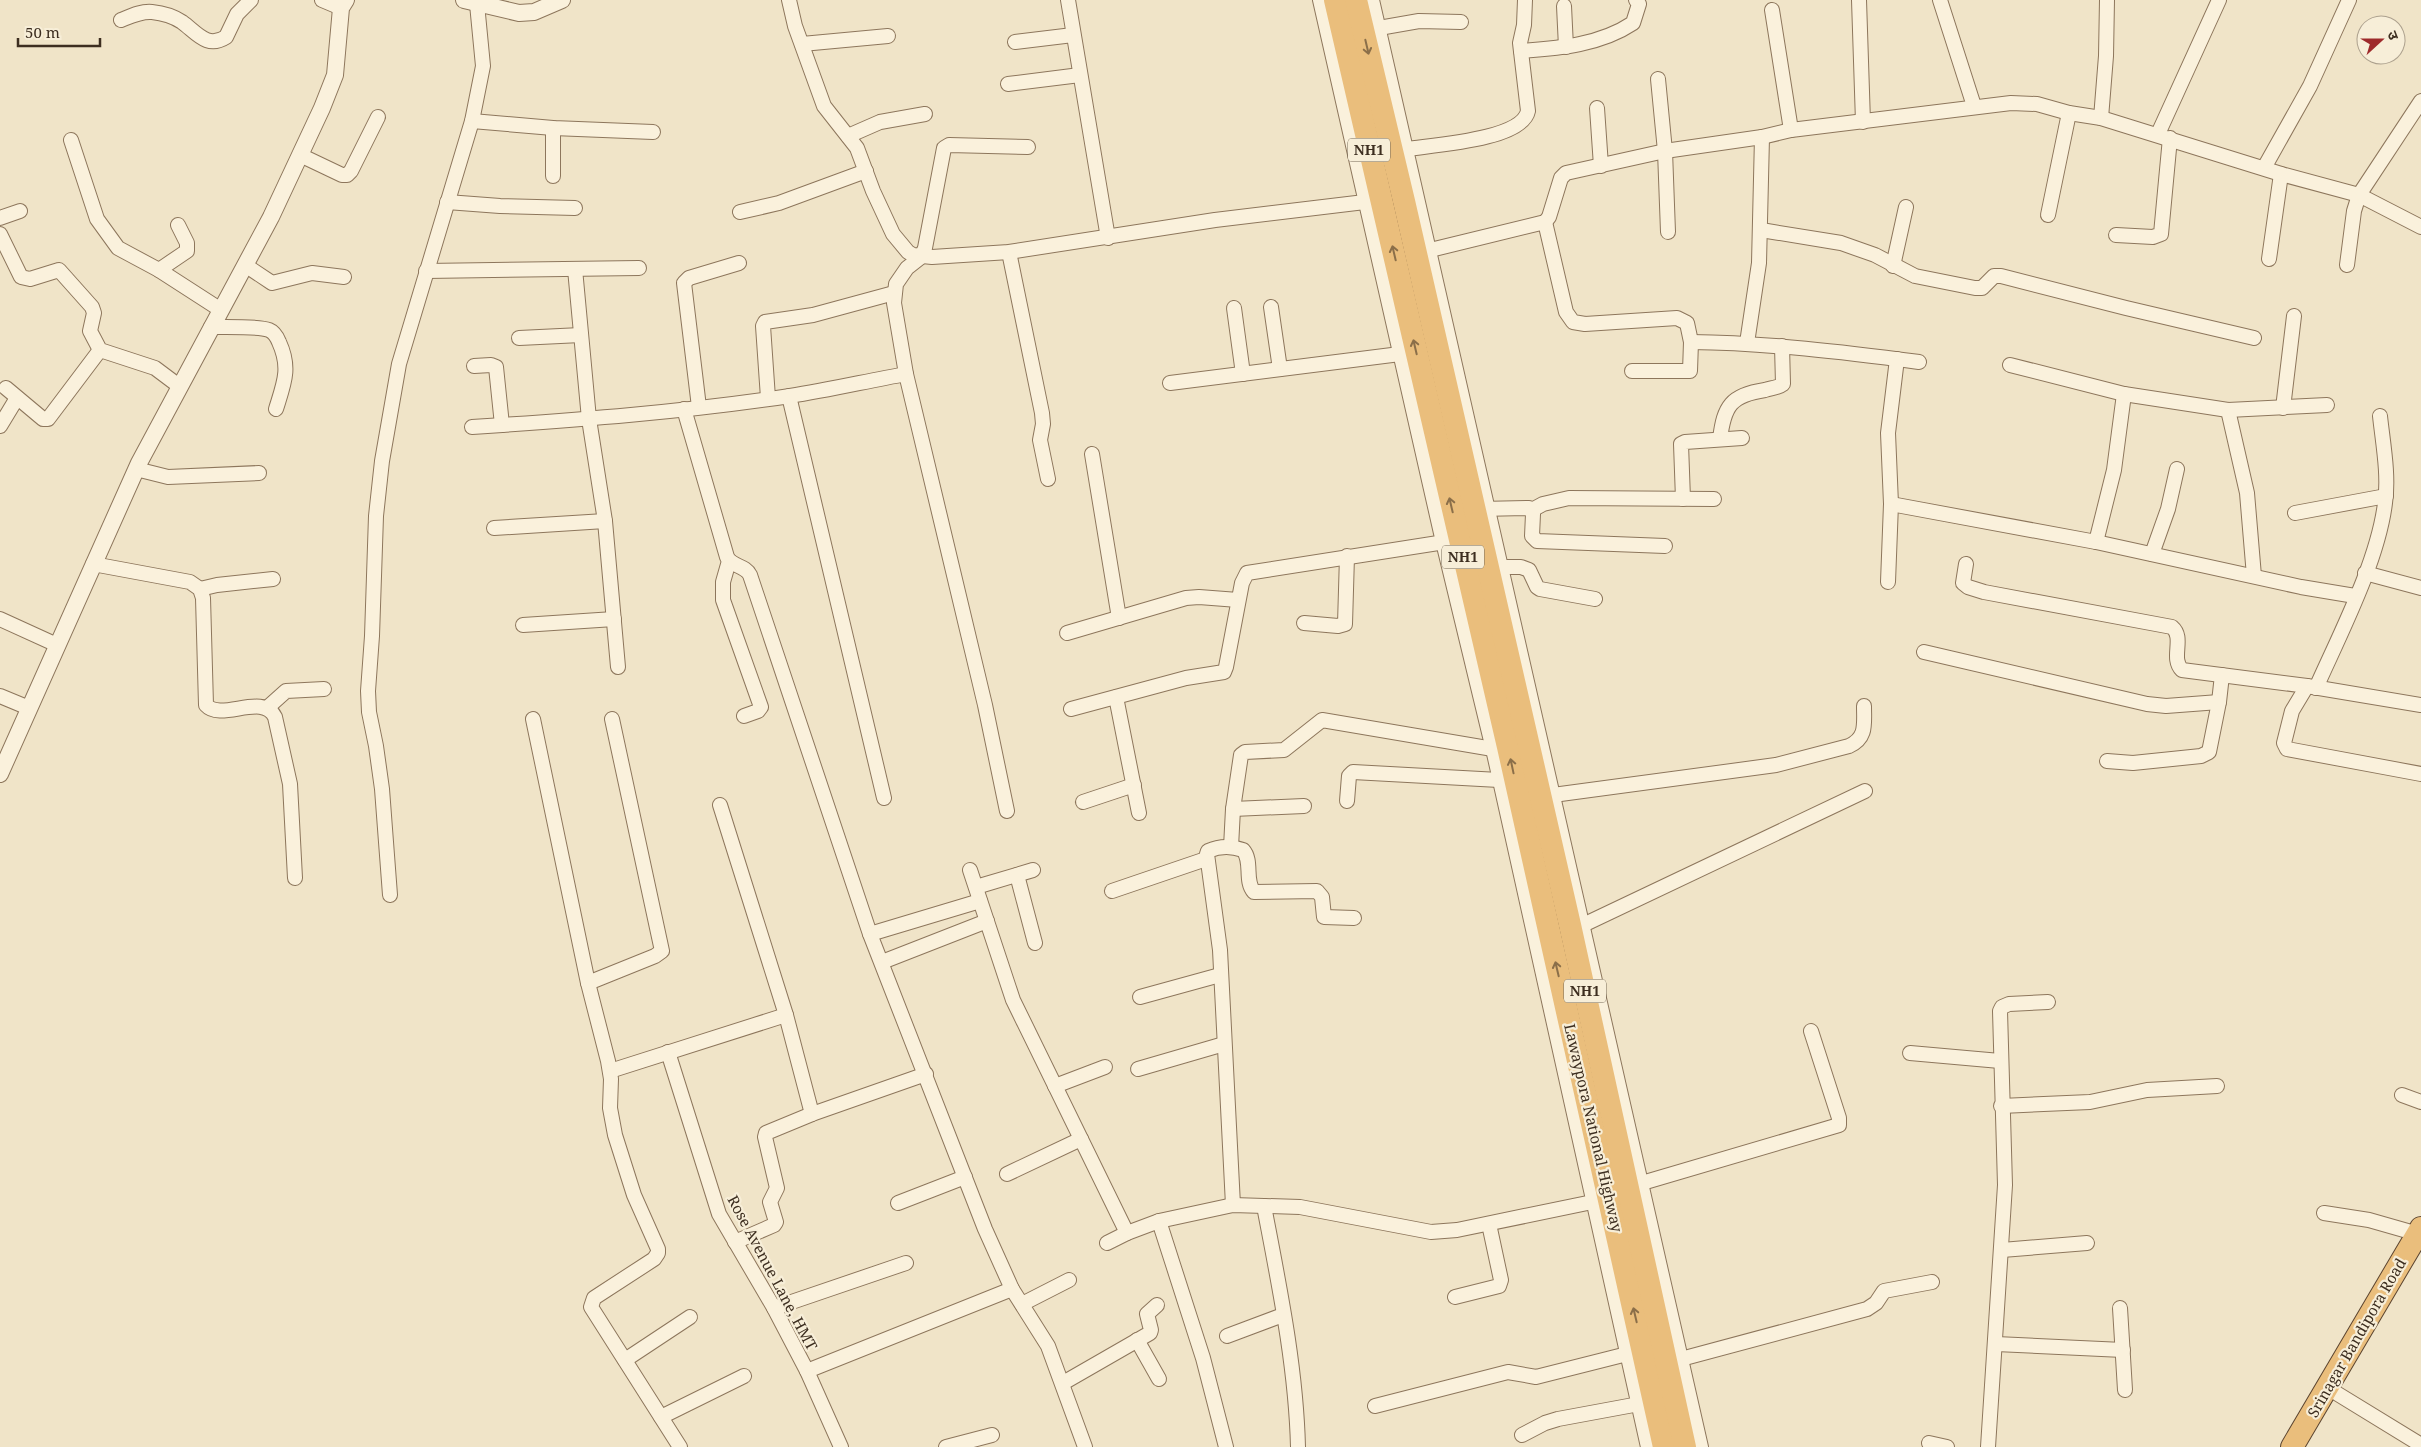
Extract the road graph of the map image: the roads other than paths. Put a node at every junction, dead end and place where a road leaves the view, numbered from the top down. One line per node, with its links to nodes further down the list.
1 (251, 0): 21 (street)
2 (322, 0): 18 (street)
3 (562, 0): 17 (street)
4 (789, 0): 27 (street)
5 (1068, 0): 24 (street)
6 (1320, 0): 59 (street)
7 (1335, 0): 59 (highway, NH1)
8 (1356, 0): 76 (highway, NH1, one-way to 76)
9 (1372, 0): 23 (street)
10 (1525, 0): 29 (street)
11 (1636, 0): 28 (street)
12 (1859, 0): 41 (street)
13 (1940, 0): 34 (street)
14 (2107, 0): 39 (street)
15 (2219, 0): 46 (street)
16 (2349, 0): 54 (street)
17 (482, 3): 40 (street)
18 (344, 4): 52 (street)
19 (1564, 6): 28 (street)
20 (1772, 10): 43 (street)
21 (121, 20)
22 (1461, 22): 23 (street)
23 (1379, 28): 50 (street)
24 (1073, 35): 26 (street); 30 (street)
25 (888, 36): 27 (street)
26 (1015, 42)
27 (802, 44): 45 (street)
28 (1566, 47): 29 (street)
29 (1522, 51): 50 (street)
30 (1080, 75): 32 (street); 74 (street)
31 (1658, 79): 51 (street)
32 (1008, 84)
33 (2421, 101): 58 (street)
34 (1974, 106): 36 (street); 41 (street)
35 (1597, 108): 53 (street)
36 (2069, 113): 39 (street); 65 (street)
37 (925, 114): 45 (street)
38 (378, 117): 52 (street)
39 (2101, 118): 46 (street)
40 (472, 121): 42 (street); 60 (street)
41 (1863, 122): 43 (street)
42 (554, 128): 44 (street); 57 (street)
43 (1791, 130): 47 (street)
44 (653, 132)
45 (848, 136): 55 (street)
46 (2164, 136): 54 (street); 73 (street)
47 (1762, 137): 51 (street); 70 (street)
48 (72, 140): 85 (street)
49 (1028, 147): 77 (street)
50 (1407, 149): 76 (street)
51 (1665, 151): 53 (street); 71 (street)
52 (300, 156): 80 (street)
53 (1601, 166): 67 (street)
54 (2264, 168): 56 (street)
55 (866, 171): 64 (street); 77 (street)
56 (2281, 174): 58 (street); 78 (street)
57 (553, 176)
58 (2359, 195): 69 (street); 81 (street)
59 (1373, 200): 74 (street); 101 (street); 144 (highway, NH1, one-way to 59)
60 (447, 202): 62 (street); 86 (street)
61 (1906, 207): 82 (street)
62 (575, 208)
63 (20, 211): 66 (street)
64 (740, 212)
65 (2048, 215)
66 (0, 218)
67 (1545, 222): 76 (street); 97 (street)
68 (178, 225): 85 (street)
69 (2421, 227)
70 (1761, 230): 82 (street); 98 (street)
71 (1668, 232)
72 (0, 234): 100 (street)
73 (2116, 235)
74 (1108, 238): 75 (street)
75 (1009, 252): 77 (street); 134 (street)
76 (1423, 252): 139 (highway, NH1)
77 (921, 256): 88 (street)
78 (2270, 259)
79 (739, 263): 118 (street)
80 (245, 265): 87 (street); 91 (street)
81 (2347, 265)
82 (1893, 266): 96 (street)
83 (639, 268): 84 (street)
84 (575, 269): 86 (street); 94 (street)
85 (159, 270): 91 (street)
86 (426, 271): 210 (street)
87 (344, 277)
88 (894, 293): 108 (street); 116 (street)
89 (1271, 307): 106 (street)
90 (1234, 308): 109 (street)
91 (221, 310): 93 (street)
92 (2294, 316): 119 (street)
93 (211, 327): 111 (street); 120 (street)
94 (581, 336): 95 (street); 124 (street)
95 (519, 338)
96 (2254, 338)
97 (1691, 342): 98 (street); 107 (street)
98 (1747, 343): 99 (street)
99 (1782, 346): 102 (street); 129 (street)
100 (100, 350): 111 (street); 115 (street)
101 (1400, 354): 106 (street); 144 (street)
102 (1898, 359): 103 (street); 138 (street)
103 (1919, 362)
104 (474, 366): 125 (street)
105 (2010, 366): 113 (street)
106 (1280, 369): 109 (street)
107 (1632, 371)
108 (906, 374): 114 (street); 200 (street)
109 (1244, 374): 110 (street)
110 (1170, 383)
111 (179, 386): 131 (street)
112 (6, 388): 115 (street)
113 (2124, 394): 122 (street); 145 (street)
114 (789, 396): 116 (street); 193 (street)
115 (17, 398): 126 (street)
116 (768, 398): 118 (street)
117 (2327, 405): 119 (street)
118 (699, 407): 121 (street)
119 (2283, 408): 122 (street)
120 (276, 409)
121 (684, 409): 124 (street); 149 (street)
122 (2228, 410): 154 (street)
123 (2380, 416): 135 (street)
124 (590, 419): 125 (street); 142 (street)
125 (502, 425): 127 (street)
126 (0, 426)
127 (472, 427)
128 (1742, 438): 129 (street)
129 (1720, 439): 136 (street)
130 (1092, 454): 164 (street)
131 (136, 469): 133 (street); 150 (street)
132 (2177, 469): 147 (street)
133 (259, 473)
134 (1048, 479)
135 (2386, 496): 141 (street); 153 (street)
136 (1684, 499): 137 (street); 140 (street)
137 (1714, 499)
138 (1891, 504): 145 (street); 156 (street)
139 (1481, 509): 140 (street); 152 (street); 198 (highway, NH1)
140 (1532, 510): 146 (street)
141 (2295, 513)
142 (605, 521): 143 (street); 165 (street)
143 (494, 528)
144 (1451, 541): 148 (street); 160 (highway, NH1)
145 (2096, 542): 147 (street)
146 (1665, 546)
147 (2152, 554): 154 (street)
148 (1347, 556): 162 (street); 166 (street)
149 (729, 561): 183 (street); 214 (street)
150 (93, 564): 158 (street); 169 (street)
151 (1966, 564): 172 (street)
152 (1501, 567): 161 (street); 198 (street)
153 (2365, 574): 157 (street); 159 (street)
154 (2254, 576): 159 (street)
155 (273, 579): 158 (street)
156 (1888, 582)
157 (2421, 588)
158 (200, 590): 181 (street)
159 (2355, 596): 173 (street)
160 (1465, 597): 186 (street); 198 (highway, NH1, one-way to 160)
161 (1595, 599)
162 (1238, 600): 164 (street); 176 (street)
163 (0, 618): 169 (street)
164 (1119, 618): 168 (street)
165 (614, 619): 167 (street); 171 (street)
166 (1304, 623)
167 (523, 625)
168 (1067, 633)
169 (57, 645): 180 (street)
170 (1924, 652): 177 (street)
171 (618, 667)
172 (2222, 675): 173 (street); 177 (street)
173 (2312, 687): 178 (street); 189 (street)
174 (324, 689): 181 (street)
175 (0, 696): 180 (street)
176 (1116, 697): 182 (street); 191 (street)
177 (2219, 702): 187 (street)
178 (2421, 705)
179 (1864, 706): 198 (street)
180 (29, 708): 188 (street)
181 (267, 708): 207 (street)
182 (1071, 709)
183 (744, 716)
184 (612, 718): 218 (street)
185 (533, 719): 218 (street)
186 (1493, 749): 190 (street); 199 (street)
187 (2107, 760)
188 (0, 774)
189 (2421, 774)
190 (1500, 780): 194 (street); 241 (street)
191 (1134, 785): 195 (street); 201 (street)
192 (1865, 791): 213 (street)
193 (884, 798)
194 (1346, 801)
195 (1083, 802)
196 (720, 805): 221 (street)
197 (1304, 806): 199 (street)
198 (1539, 806): 213 (street); 241 (highway, Lawaypora National Highway / NH1, one-way to 198); 293 (highway, NH1)
199 (1233, 809): 202 (street)
200 (1007, 811)
201 (1139, 813)
202 (1231, 847): 203 (street); 211 (street)
203 (1206, 859): 208 (street); 217 (street)
204 (970, 870): 209 (street)
205 (1033, 870): 206 (street)
206 (1017, 875): 209 (street); 215 (street)
207 (295, 878)
208 (1112, 891)
209 (978, 894): 212 (street); 214 (street)
210 (390, 895)
211 (1354, 918)
212 (987, 921): 216 (street); 231 (street)
213 (1583, 925): 240 (street)
214 (870, 934): 216 (street)
215 (1035, 943)
216 (882, 962): 230 (street)
217 (1220, 975): 219 (street); 223 (street)
218 (588, 984): 229 (street)
219 (1140, 997)
220 (2048, 1002): 226 (street)
221 (786, 1015): 224 (street); 236 (street)
222 (1811, 1030): 240 (street)
223 (1224, 1044): 228 (street); 243 (street)
224 (668, 1052): 229 (street); 250 (street, Rose Avenue Lane, HMT)
225 (1910, 1053): 226 (street)
226 (2000, 1061): 235 (street)
227 (1106, 1067): 231 (street)
228 (1138, 1069)
229 (610, 1071): 271 (street)
230 (926, 1074): 236 (street); 239 (street)
231 (1055, 1086): 237 (street)
232 (2217, 1086): 235 (street)
233 (2402, 1095): 234 (street)
234 (2421, 1102)
235 (2001, 1106): 253 (street)
236 (812, 1114): 250 (street)
237 (1081, 1139): 238 (street); 248 (street)
238 (1007, 1174)
239 (965, 1177): 242 (street); 257 (street)
240 (1642, 1183): 270 (street)
241 (1601, 1200): 247 (street); 269 (highway, Lawaypora National Highway / NH1)
242 (898, 1203)
243 (1234, 1205): 244 (street); 246 (street)
244 (1264, 1206): 247 (street); 263 (street)
245 (2324, 1213): 249 (street)
246 (1159, 1221): 248 (street); 289 (street)
247 (1489, 1224): 258 (street)
248 (1127, 1233): 251 (street)
249 (2418, 1238): 276 (highway, Srinagar Bandipora Road)
250 (735, 1242): 261 (street, Rose Avenue Lane, HMT)
251 (1107, 1243)
252 (2087, 1243): 253 (street)
253 (2002, 1250): 267 (street)
254 (906, 1263): 261 (street)
255 (1069, 1280): 259 (street)
256 (1932, 1282): 270 (street)
257 (1012, 1289): 259 (street); 272 (street)
258 (1455, 1297)
259 (1022, 1304): 275 (street)
260 (1157, 1305): 266 (street)
261 (774, 1308): 272 (street, Rose Avenue Lane, HMT)
262 (2120, 1308): 268 (street)
263 (1284, 1315): 265 (street); 290 (street)
264 (690, 1317): 271 (street)
265 (1227, 1336)
266 (1138, 1340): 274 (street); 275 (street)
267 (1996, 1344): 268 (street); 296 (street)
268 (2123, 1350): 277 (street)
269 (1636, 1352): 278 (street); 279 (highway, Lawaypora National Highway / NH1)
270 (1681, 1359): 294 (street)
271 (624, 1360): 280 (street)
272 (806, 1371): 286 (street, Rose Avenue Lane, HMT)
273 (744, 1376): 280 (street)
274 (1159, 1379)
275 (1063, 1382): 288 (street)
276 (2328, 1388): 284 (street); 297 (highway, Srinagar Bandipora Road)
277 (2125, 1390)
278 (1375, 1406)
279 (1648, 1409): 282 (street); 291 (street); 292 (highway, NH1)
280 (661, 1417): 285 (street)
281 (992, 1435): 287 (street)
282 (1522, 1435)
283 (1929, 1444): 295 (street)
284 (2421, 1445)
285 (680, 1447)
286 (841, 1447)
287 (946, 1447)
288 (1085, 1447)
289 (1226, 1447)
290 (1298, 1447)
291 (1648, 1447)
292 (1664, 1447)
293 (1685, 1447)
294 (1701, 1447)
295 (1946, 1447)
296 (1988, 1447)
297 (2292, 1447)

